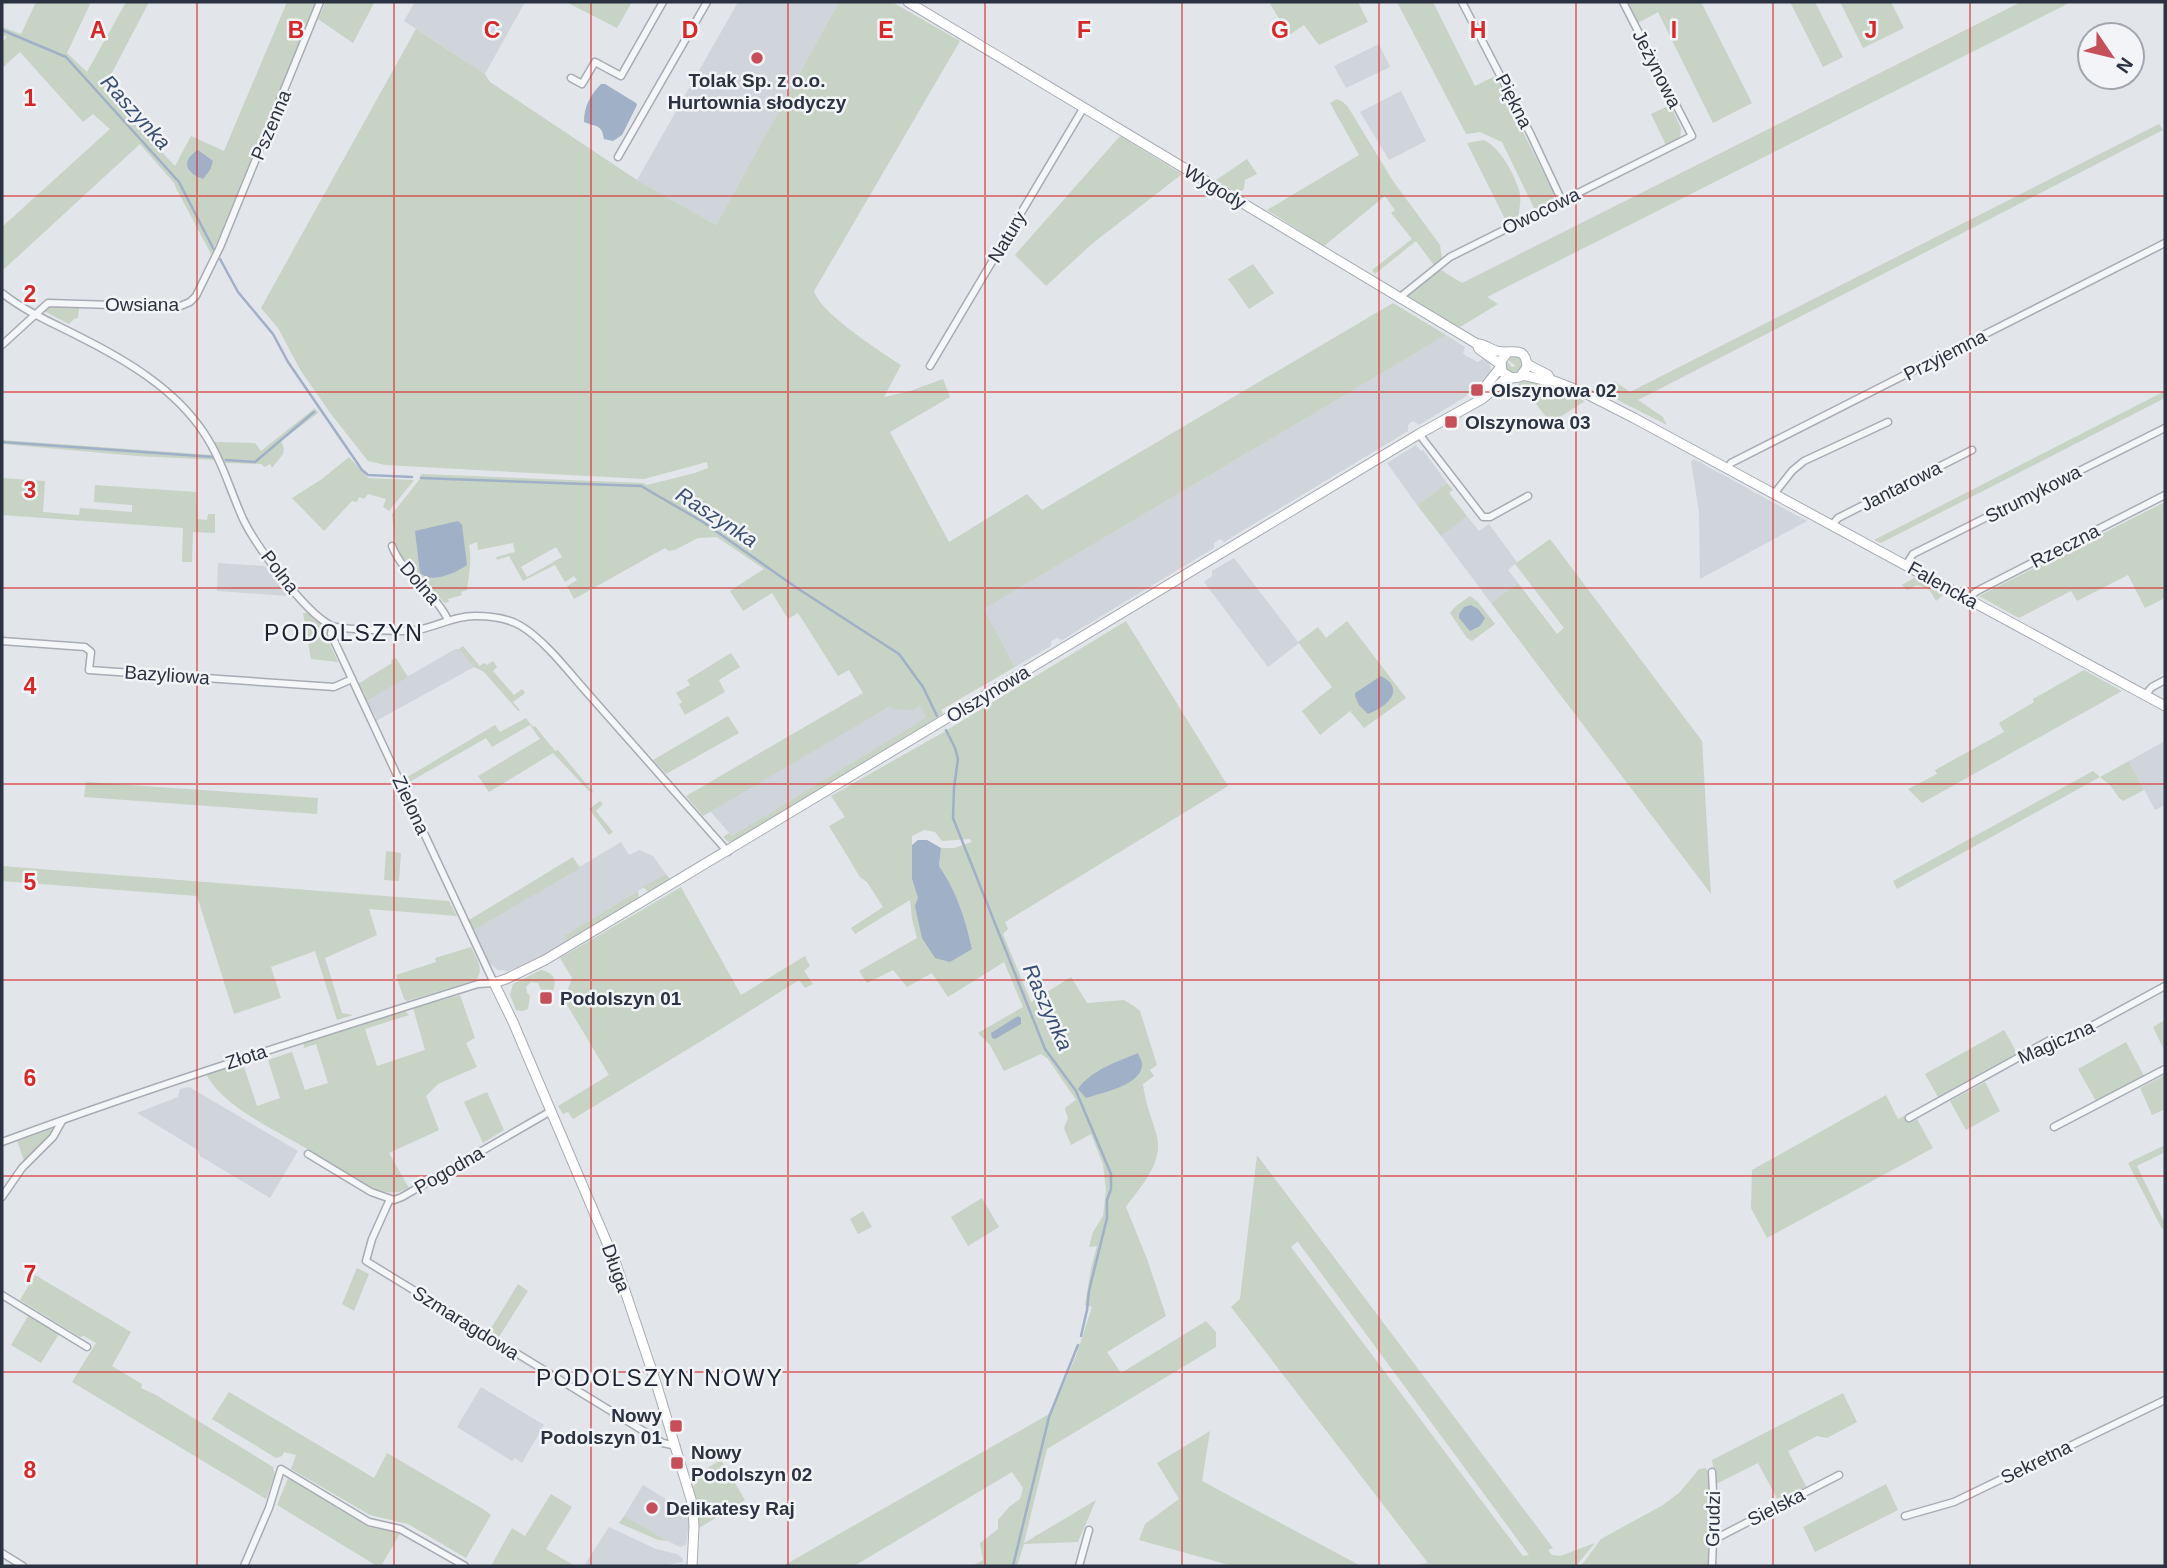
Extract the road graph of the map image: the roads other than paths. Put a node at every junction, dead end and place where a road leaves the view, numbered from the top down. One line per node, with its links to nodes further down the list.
1 (320, 2): 13 (street, Pszenna)
2 (663, 2): 7 (street)
3 (707, 2): 10 (street)
4 (908, 2): 8 (street, Wygody)
5 (1462, 2): 11 (street, Piękna)
6 (1623, 2): 9 (street, Jeżynowa)
7 (571, 78)
8 (1084, 107): 15 (street, Wygody); 21 (street, Natury)
9 (1692, 136): 11 (street, Owocowa)
10 (618, 157)
11 (1562, 201): 15 (street, Owocowa)
12 (2165, 243): 31 (street, Przyjemna)
13 (220, 247): 16 (street, Owsiana)
14 (2, 293): 16 (street, Polna)
15 (1399, 298): 17 (street, Wygody)
16 (34, 314): 18 (street); 40 (street, Polna)
17 (1477, 344): 19 (street, Wygody); 22 (street, Wygody)
18 (2, 345)
19 (1507, 353): 20 (street); 22 (street)
20 (1527, 364): 23 (street); 25 (street)
21 (930, 366)
22 (1500, 366): 24 (street); 26 (street, Olszynowa)
23 (1522, 375): 24 (street); 25 (street)
24 (1508, 377): 26 (street, Olszynowa)
25 (1551, 380): 31 (street)
26 (1479, 399): 29 (street, Olszynowa)
27 (1888, 422): 32 (street)
28 (2165, 428): 37 (street, Strumykowa)
29 (1419, 434): 34 (street); 46 (street, Olszynowa)
30 (1972, 450): 35 (street, Jantarowa)
31 (1724, 467): 32 (street, Falencka)
32 (1773, 494): 35 (street, Falencka)
33 (2165, 495): 38 (street, Rzeczna)
34 (1528, 496)
35 (1832, 525): 37 (street, Falencka)
36 (392, 546): 39 (street, Dolna)
37 (1906, 565): 38 (street, Falencka)
38 (1967, 599): 44 (street, Falencka)
39 (448, 620): 40 (street); 46 (street)
40 (331, 627): 42 (street, Zielona)
41 (2, 641): 42 (street, Bazyliowa)
42 (352, 679): 47 (street, Zielona)
43 (2165, 680): 44 (street)
44 (2145, 695): 45 (street, Falencka)
45 (2165, 706)
46 (728, 852): 47 (street, Olszynowa)
47 (494, 983): 50 (street, Długa); 52 (street, Złota)
48 (2165, 986): 51 (street, Magiczna)
49 (2165, 1069): 53 (street)
50 (551, 1111): 57 (street, Pogodna); 61 (street, Długa)
51 (1909, 1118)
52 (62, 1121): 54 (street, Złota); 56 (street)
53 (2054, 1127)
54 (2, 1142)
55 (308, 1154): 57 (street, Pogodna)
56 (2, 1197)
57 (390, 1199): 61 (street, Szmaragdowa)
58 (2, 1295): 59 (street)
59 (86, 1347)
60 (2165, 1400): 64 (street, Sekretna)
61 (676, 1446): 71 (street, Długa)
62 (1712, 1472): 66 (street, Grudzi)
63 (1839, 1475): 66 (street, Sielska)
64 (1905, 1516)
65 (1089, 1530): 72 (street)
66 (1713, 1540): 73 (street, Grudzi)
67 (2, 1553): 68 (street)
68 (23, 1566)
69 (244, 1566): 70 (street)
70 (464, 1566)
71 (692, 1566)
72 (1079, 1566)
73 (1712, 1566)

